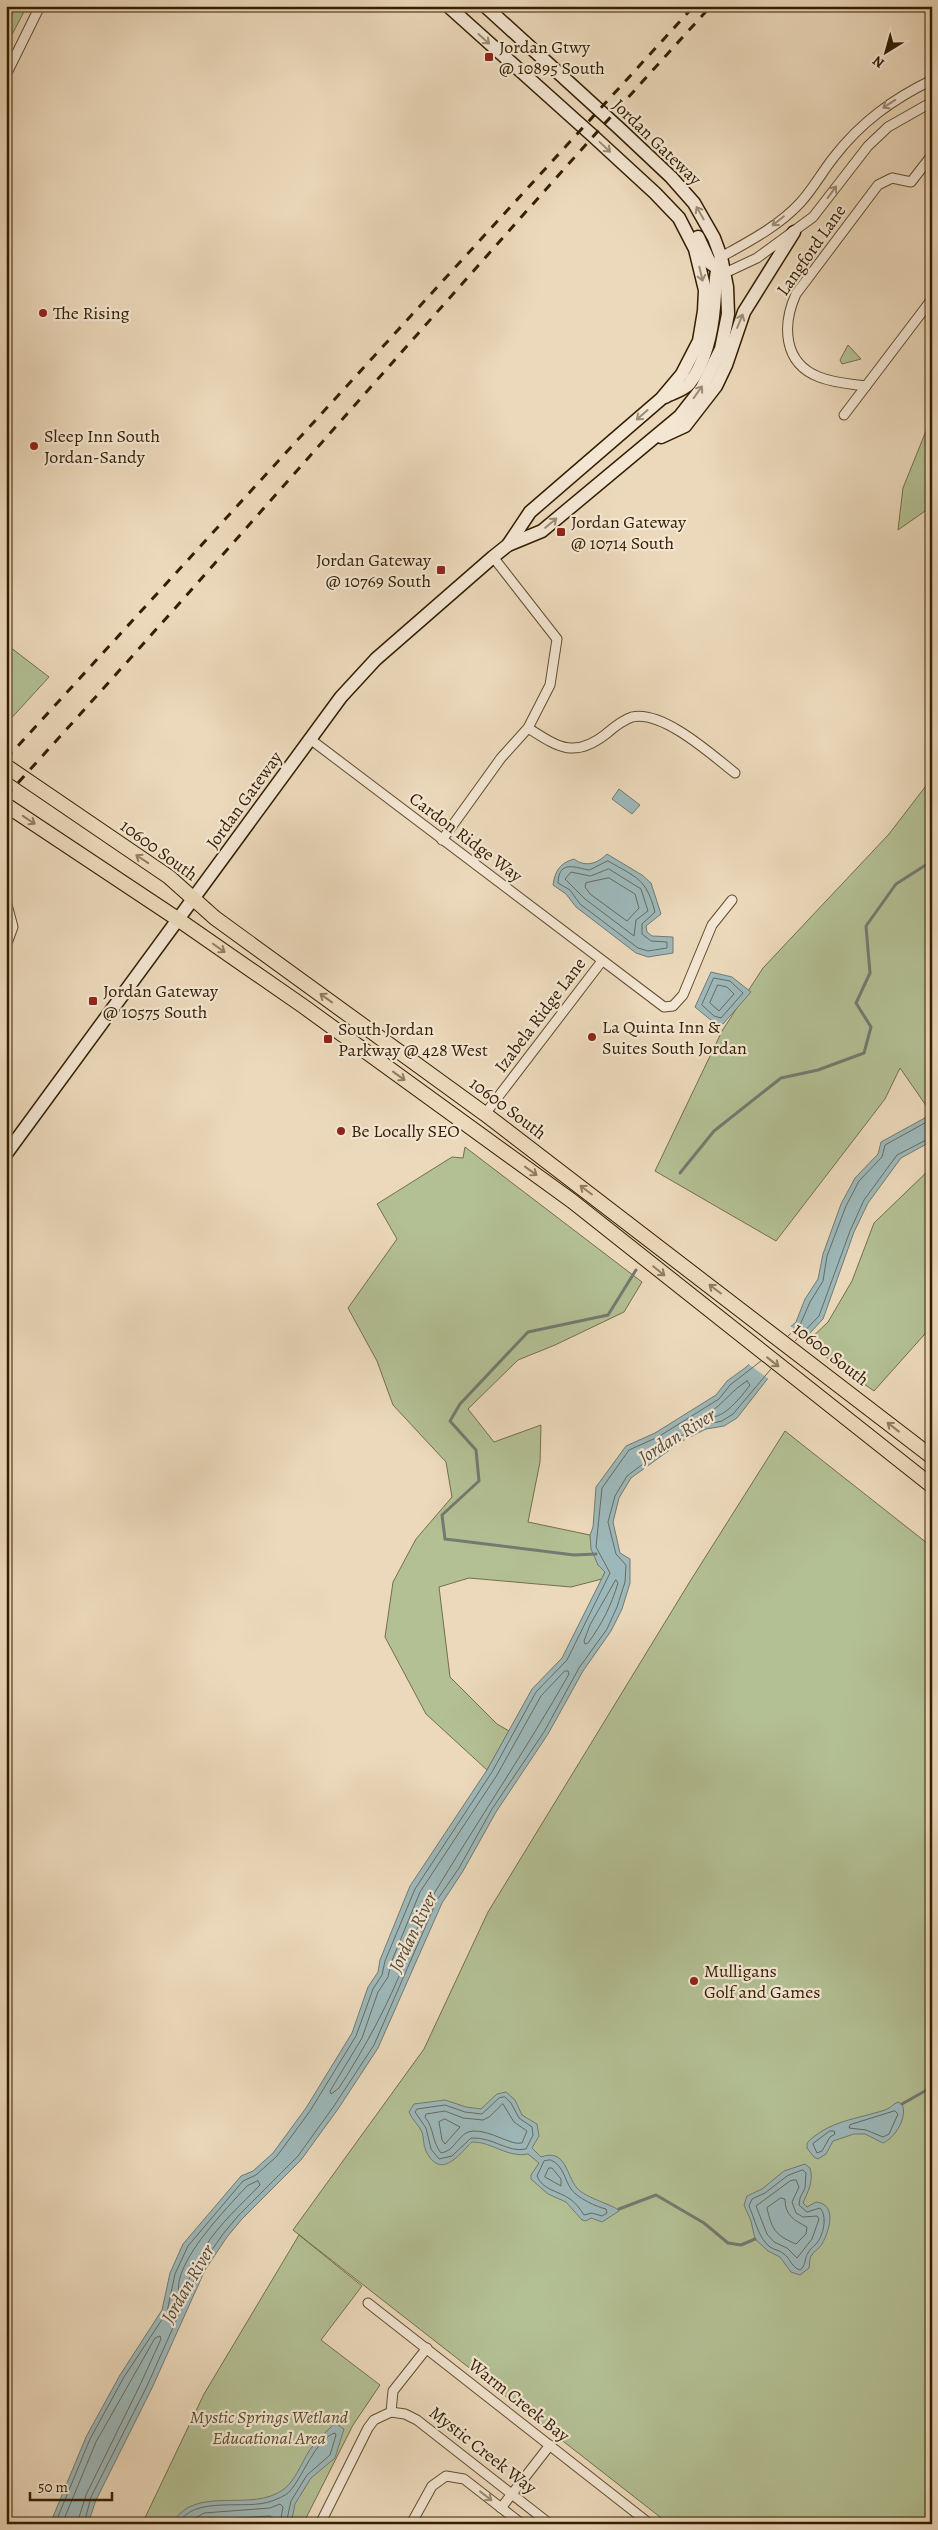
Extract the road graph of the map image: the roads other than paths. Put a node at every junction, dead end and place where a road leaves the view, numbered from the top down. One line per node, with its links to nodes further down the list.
1 (40, 6): 4 (street)
2 (448, 6): 8 (main road, Jordan Gateway, one-way to 8)
3 (485, 6): 10 (main road, Jordan Gateway, one-way to 3)
4 (6, 75)
5 (932, 80): 10 (street, one-way to 10)
6 (932, 102): 9 (street, one-way to 6)
7 (932, 155): 12 (street, Langford Lane)
8 (661, 199): 10 (main road); 13 (main road, Jordan Gateway, one-way to 13)
9 (794, 232): 10 (street); 15 (main road, one-way to 9)
10 (721, 266): 13 (main road); 15 (main road, Jordan Gateway, one-way to 10)
11 (932, 299): 12 (street)
12 (866, 386): 14 (street)
13 (660, 399): 16 (main road, Jordan Gateway, one-way to 16)
14 (844, 415)
15 (654, 439): 16 (main road, Jordan Gateway, one-way to 15)
16 (508, 545): 17 (main road, Jordan Gateway)
17 (493, 557): 18 (street); 19 (main road, Jordan Gateway)
18 (528, 728): 21 (street); 23 (street)
19 (310, 739): 23 (street, Cardon Ridge Way); 24 (main road, Jordan Gateway)
20 (6, 766): 24 (main road, 10600 South, one-way to 20)
21 (735, 773)
22 (6, 805): 27 (main road, 10600 South, one-way to 27)
23 (442, 840): 29 (street, Cardon Ridge Way)
24 (194, 900): 27 (main road, Jordan Gateway); 30 (main road, 10600 South, one-way to 24)
25 (732, 900): 29 (street, Cardon Ridge Way)
26 (6, 901): 28 (street)
27 (179, 920): 31 (main road, Jordan Gateway); 33 (main road, 10600 South, one-way to 33)
28 (6, 946)
29 (602, 960): 30 (street, Izabela Ridge Lane)
30 (485, 1114): 32 (main road, 10600 South, one-way to 30)
31 (6, 1154)
32 (932, 1457)
33 (932, 1486)
34 (368, 2303): 35 (street, Warm Creek Bay)
35 (427, 2348): 36 (street); 37 (street, Warm Creek Bay)
36 (391, 2412): 38 (street, Mystic Creek Way); 41 (street)
37 (550, 2445): 38 (street); 44 (street, Warm Creek Bay)
38 (512, 2494): 39 (street); 43 (street, Mystic Creek Way)
39 (501, 2508): 40 (street, Mystic Creek Way, one-way to 39); 42 (street, Mystic Creek Way)
40 (414, 2523)
41 (320, 2524)
42 (522, 2524)
43 (550, 2524)
44 (650, 2524)

